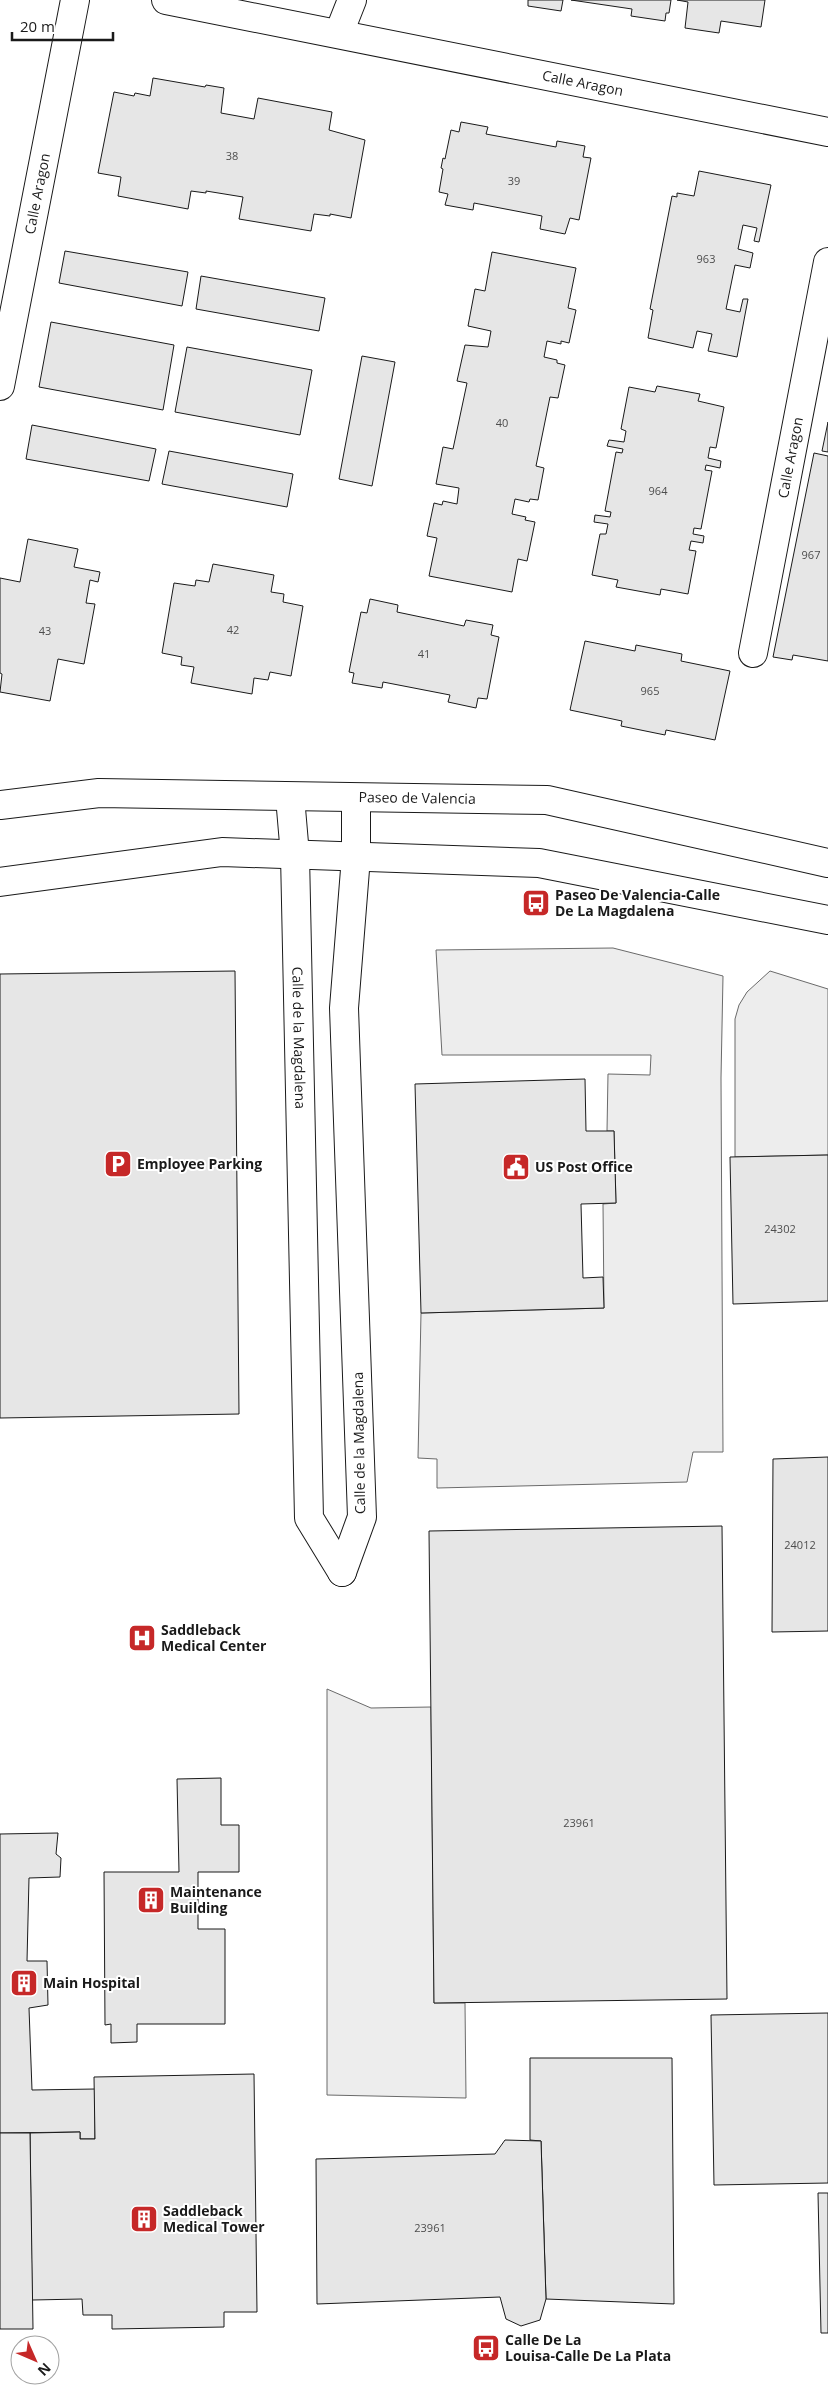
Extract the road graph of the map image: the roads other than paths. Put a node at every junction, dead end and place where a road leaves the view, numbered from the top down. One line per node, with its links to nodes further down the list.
1 (75, 0): 7 (street, Calle Aragon)
2 (166, 0): 4 (street, Calle Aragon)
3 (352, 0): 4 (street)
4 (339, 34): 5 (street, Calle Aragon)
5 (828, 132)
6 (828, 262): 8 (street, Calle Aragon)
7 (0, 386)
8 (753, 654)
9 (290, 797): 10 (street, Paseo de Valencia); 11 (street, Paseo de Valencia); 12 (street, Calle de la Magdalena)
10 (356, 798): 13 (street, Calle de la Magdalena); 14 (street, Paseo de Valencia)
11 (0, 805)
12 (295, 855): 13 (street); 13 (street, Calle de la Magdalena); 15 (street)
13 (356, 857): 16 (street)
14 (828, 864)
15 (0, 882)
16 (828, 920)

